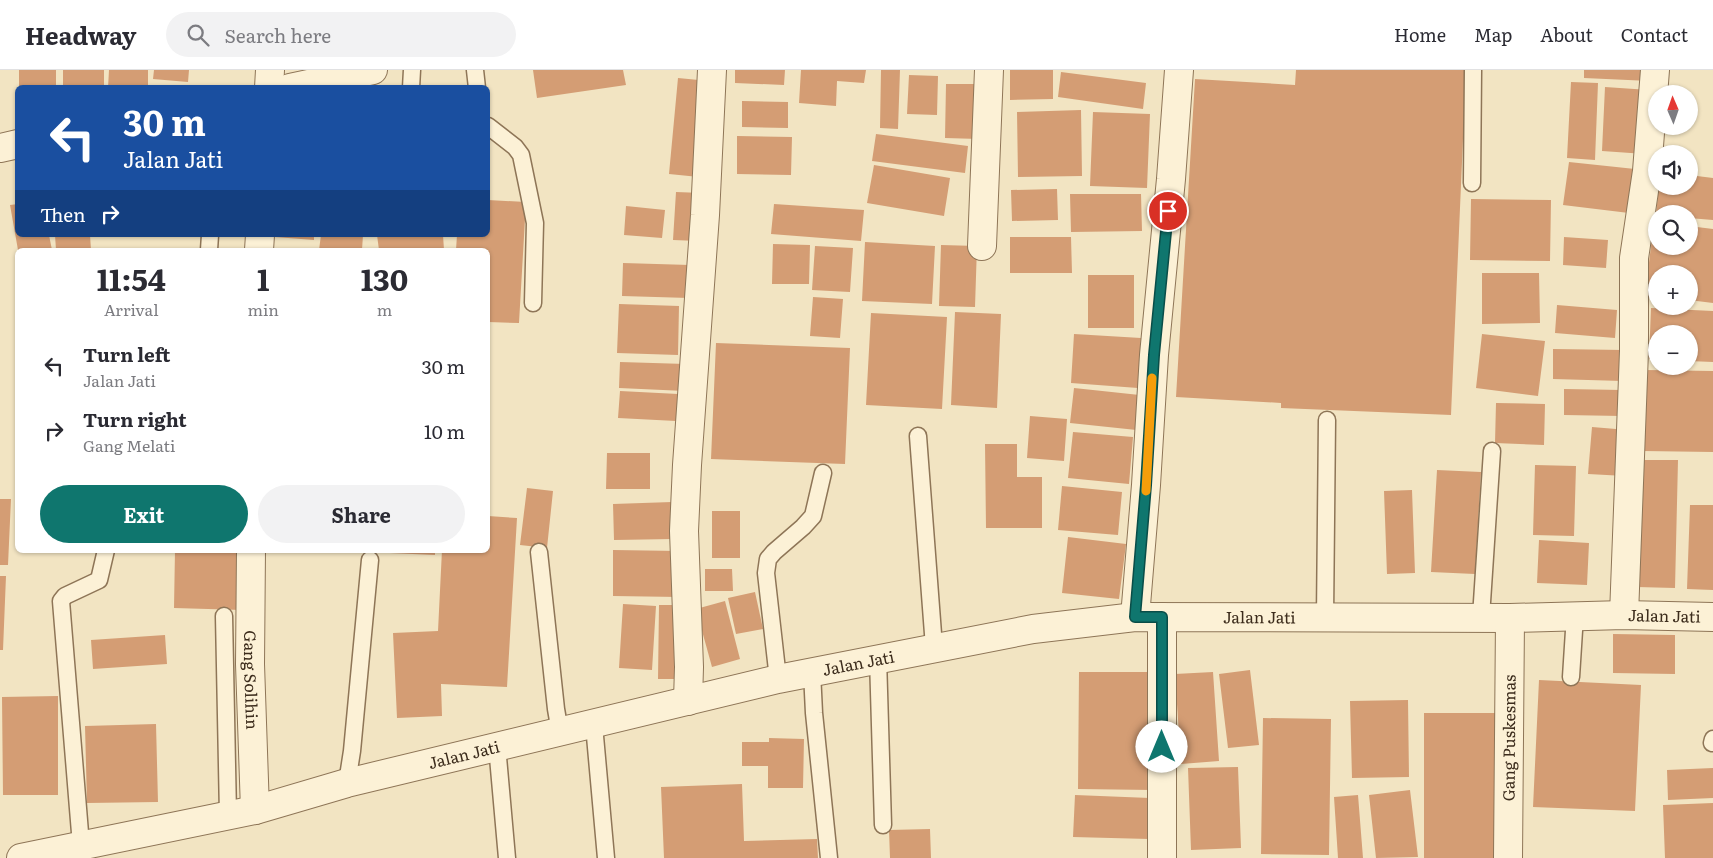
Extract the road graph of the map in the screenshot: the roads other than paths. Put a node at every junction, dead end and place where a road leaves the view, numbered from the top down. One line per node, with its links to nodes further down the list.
1 (270, 70): 10 (street)
2 (373, 70): 11 (street)
3 (412, 70): 12 (lane)
4 (476, 70): 13 (lane)
5 (712, 70): 42 (street)
6 (989, 70): 18 (street)
7 (1179, 70): 31 (street)
8 (1473, 70): 17 (lane)
9 (1656, 70): 29 (street)
10 (269, 85)
11 (304, 85)
12 (411, 85)
13 (477, 85)
14 (490, 128): 19 (lane)
15 (15, 145): 16 (street)
16 (0, 148)
17 (1472, 183)
18 (982, 246)
19 (533, 303)
20 (1327, 420): 33 (lane)
21 (918, 436): 37 (lane)
22 (1492, 450): 34 (lane)
23 (823, 473): 41 (lane)
24 (539, 552): 44 (lane)
25 (105, 553): 52 (lane)
26 (251, 553): 49 (street, Gang Solihin)
27 (370, 560): 48 (lane)
28 (1575, 615): 29 (street, Jalan Jati); 36 (street, Jalan Jati); 40 (lane)
29 (1624, 615): 35 (street, Jalan Jati)
30 (224, 616): 50 (lane)
31 (1135, 617): 32 (street, Jalan Jati); 37 (street, Jalan Jati)
32 (1162, 617): 33 (street, Jalan Jati); 57 (street)
33 (1325, 617): 34 (street, Jalan Jati)
34 (1480, 617): 36 (street, Jalan Jati)
35 (1713, 617)
36 (1510, 618): 58 (street, Gang Puskesmas)
37 (934, 647): 38 (street, Jalan Jati)
38 (878, 658): 39 (street, Jalan Jati); 51 (lane)
39 (812, 672): 41 (street, Jalan Jati); 56 (lane)
40 (1571, 677)
41 (778, 679): 42 (street, Jalan Jati)
42 (688, 701): 43 (street, Jalan Jati)
43 (594, 725): 44 (street, Jalan Jati); 55 (lane)
44 (560, 732): 47 (street, Jalan Jati)
45 (1713, 739): 46 (lane)
46 (1712, 743)
47 (497, 746): 48 (street, Jalan Jati); 54 (lane)
48 (347, 783): 49 (street, Jalan Jati)
49 (255, 810): 50 (street, Jalan Jati)
50 (228, 815): 52 (street, Jalan Jati)
51 (883, 825)
52 (81, 845): 53 (street, Jalan Jati)
53 (21, 858)
54 (507, 858)
55 (606, 858)
56 (829, 858)
57 (1162, 858)
58 (1508, 858)

